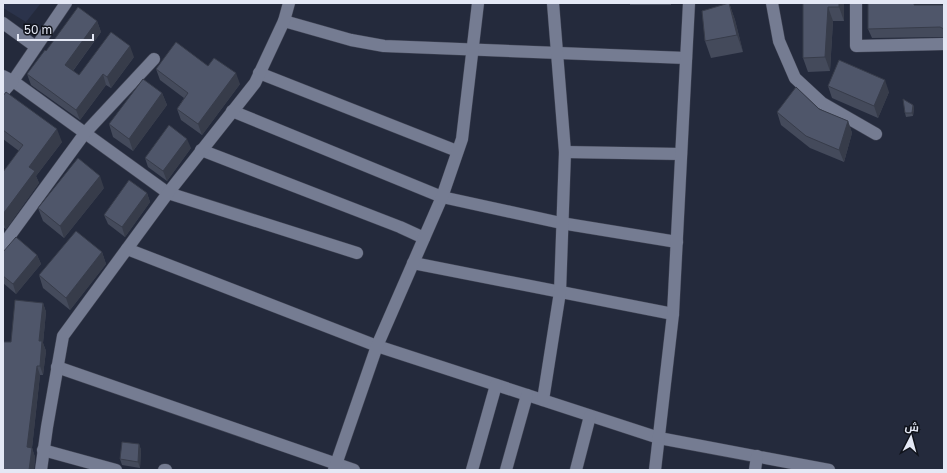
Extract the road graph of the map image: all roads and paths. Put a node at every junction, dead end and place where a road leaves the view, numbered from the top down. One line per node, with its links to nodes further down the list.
1 (66, 3): 11 (street)
2 (288, 3): 8 (street)
3 (478, 3): 12 (street)
4 (553, 3): 13 (street)
5 (689, 3): 14 (street)
6 (772, 3): 21 (street)
7 (856, 3): 10 (street)
8 (284, 21): 12 (street); 16 (street)
9 (3, 23): 11 (street)
10 (944, 44)
11 (36, 47): 17 (street)
12 (473, 50): 13 (street); 23 (street)
13 (557, 53): 14 (street); 24 (street)
14 (686, 58): 25 (street)
15 (154, 60): 20 (street)
16 (259, 73): 19 (street); 23 (street)
17 (8, 78): 18 (street); 20 (street)
18 (3, 92)
19 (232, 111): 22 (street); 27 (street)
20 (85, 132): 26 (street); 31 (street)
21 (876, 134)
22 (201, 150): 26 (street); 29 (street)
23 (457, 151): 27 (street)
24 (565, 152): 25 (street); 28 (street)
25 (681, 154): 30 (street)
26 (168, 193): 32 (street); 33 (street)
27 (442, 197): 28 (street); 29 (street)
28 (562, 223): 30 (street); 35 (street)
29 (424, 238): 34 (street)
30 (677, 242): 36 (street)
31 (3, 245)
32 (126, 250): 37 (street); 38 (street)
33 (357, 253)
34 (413, 263): 35 (street); 37 (street)
35 (560, 292): 36 (street); 41 (street)
36 (673, 314): 43 (street)
37 (377, 346): 39 (street); 46 (street)
38 (58, 366): 44 (street); 46 (street)
39 (496, 385): 40 (street); 50 (street)
40 (527, 395): 41 (street); 51 (street)
41 (543, 400): 42 (street)
42 (590, 416): 43 (street); 52 (street)
43 (659, 438): 45 (street); 53 (street)
44 (43, 450): 47 (street); 48 (street)
45 (757, 456): 54 (street); 55 (street)
46 (335, 467): 49 (street)
47 (41, 470)
48 (116, 470)
49 (354, 470)
50 (472, 470)
51 (506, 470)
52 (576, 470)
53 (655, 470)
54 (755, 470)
55 (829, 470)

